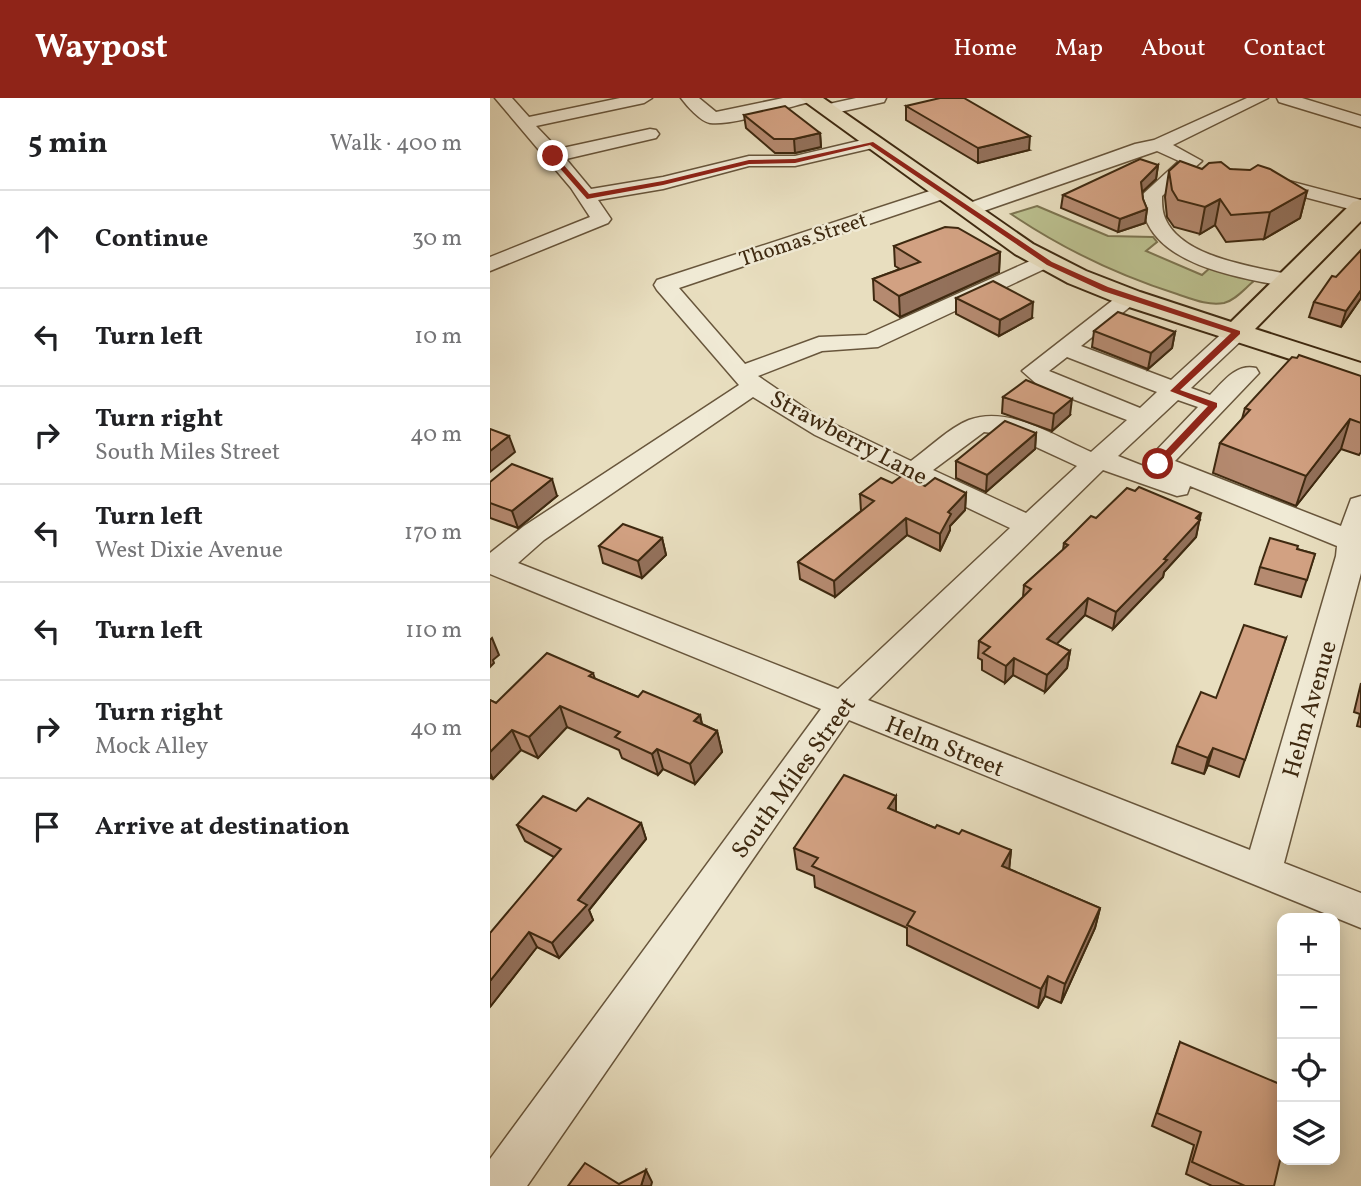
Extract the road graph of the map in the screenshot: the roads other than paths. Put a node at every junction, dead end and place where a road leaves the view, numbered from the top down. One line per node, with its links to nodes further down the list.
1 (503, 98): 11 (street)
2 (644, 98): 11 (street)
3 (689, 98): 4 (street)
4 (803, 98)
5 (878, 98): 8 (street)
6 (1260, 98): 15 (street)
7 (1285, 98): 9 (street)
8 (818, 104): 14 (main road)
9 (1320, 111): 10 (street); 12 (street)
10 (1361, 122)
11 (524, 123): 16 (street)
12 (1361, 129)
13 (650, 134): 16 (street)
14 (871, 143): 18 (main road); 19 (street)
15 (1159, 145): 21 (street); 24 (street)
16 (553, 156): 19 (street)
17 (1246, 175): 20 (street)
18 (942, 193): 21 (main road); 25 (street, Thomas Street)
19 (587, 197): 23 (street)
20 (1361, 206): 24 (main road)
21 (968, 210): 22 (main road)
22 (1046, 261): 26 (main road); 31 (street)
23 (490, 265)
24 (1288, 281): 27 (main road)
25 (665, 285): 31 (street, Strawberry Lane)
26 (1130, 298): 27 (main road); 28 (street)
27 (1237, 332): 30 (main road); 32 (street, South Miles Street)
28 (1064, 348): 32 (street); 34 (street)
29 (1247, 373): 33 (street)
30 (1361, 373)
31 (747, 380): 36 (street, Strawberry Lane); 40 (street)
32 (1174, 391): 33 (street); 34 (street, South Miles Street)
33 (1214, 405): 39 (street)
34 (1144, 418): 35 (street, South Miles Street)
35 (1097, 461): 36 (street); 38 (street, South Miles Street); 39 (street)
36 (913, 472): 38 (street, Strawberry Lane)
37 (1361, 505): 39 (street, Helm Avenue)
38 (1029, 526): 41 (street, South Miles Street)
39 (1354, 552): 42 (street, Helm Avenue)
40 (493, 565): 41 (street, Helm Street)
41 (842, 705): 42 (street, Helm Street); 44 (street, South Miles Street)
42 (1263, 872): 43 (street, Helm Street)
43 (1361, 911)
44 (499, 1186)

